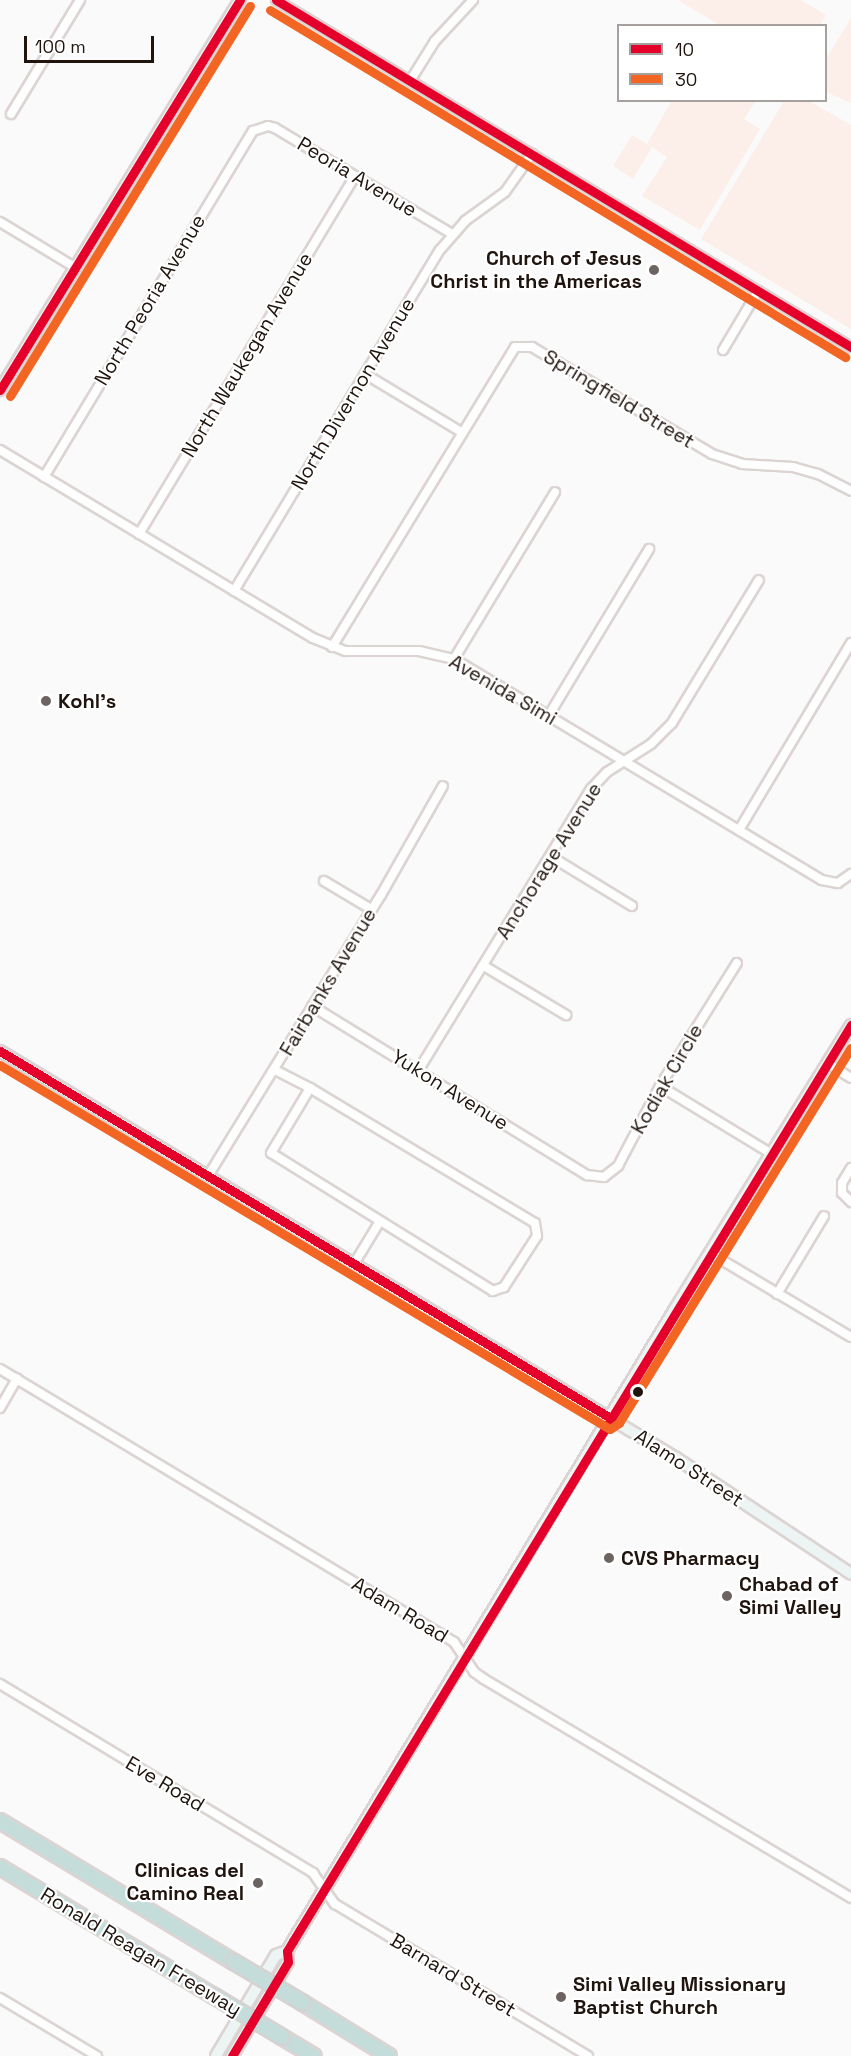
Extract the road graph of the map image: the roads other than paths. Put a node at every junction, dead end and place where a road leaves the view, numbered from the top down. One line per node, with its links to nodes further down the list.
1 (80, 0): 6 (street)
2 (240, 0): 12 (main road)
3 (276, 0): 5 (street)
4 (473, 0): 5 (street)
5 (410, 81): 8 (street)
6 (11, 114)
7 (261, 128): 9 (street, Peoria Avenue); 20 (street, North Peoria Avenue)
8 (531, 154): 11 (street, North Divernon Avenue); 13 (street)
9 (355, 176): 11 (street, Peoria Avenue); 23 (street, North Waukegan Avenue)
10 (0, 222): 12 (street)
11 (452, 234): 16 (street, North Divernon Avenue)
12 (76, 268): 17 (main road)
13 (758, 291): 14 (street); 15 (street)
14 (851, 346)
15 (723, 350)
16 (365, 374): 18 (street); 26 (street, North Divernon Avenue)
17 (0, 390)
18 (461, 432): 21 (street, Springfield Street); 28 (street, Springfield Street)
19 (0, 450): 20 (street, Avenida Simi)
20 (44, 477): 23 (street, Avenida Simi)
21 (851, 491)
22 (555, 492): 29 (street)
23 (139, 534): 26 (street, Avenida Simi)
24 (649, 549): 30 (street)
25 (759, 580): 31 (street, Anchorage Avenue)
26 (234, 591): 28 (street, Avenida Simi)
27 (851, 643): 33 (street)
28 (332, 647): 29 (street, Avenida Simi)
29 (454, 659): 30 (street, Avenida Simi)
30 (549, 715): 31 (street, Avenida Simi)
31 (624, 760): 33 (street, Avenida Simi); 34 (street, Anchorage Avenue)
32 (443, 786): 38 (street, Fairbanks Avenue)
33 (739, 830): 35 (street, Avenida Simi)
34 (550, 856): 37 (street); 40 (street, Anchorage Avenue)
35 (851, 874)
36 (324, 881): 38 (street)
37 (632, 906)
38 (371, 909): 41 (street, Fairbanks Avenue)
39 (737, 963): 49 (street, Kodiak Circle)
40 (484, 966): 42 (street); 47 (street, Anchorage Avenue)
41 (312, 1006): 46 (street, Fairbanks Avenue); 47 (street, Yukon Avenue)
42 (566, 1015)
43 (851, 1026): 45 (main road)
44 (0, 1051): 54 (main road, Alamo Street)
45 (828, 1063): 48 (street); 51 (main road)
46 (275, 1070): 50 (street); 54 (street, Fairbanks Avenue)
47 (418, 1071): 53 (street, Yukon Avenue)
48 (851, 1078)
49 (660, 1086): 51 (street); 53 (street, Kodiak Circle)
50 (309, 1088): 57 (street); 57 (street)
51 (772, 1154): 58 (main road)
52 (851, 1168): 55 (street)
53 (587, 1175)
54 (208, 1176): 59 (main road, Alamo Street)
55 (851, 1202)
56 (824, 1216): 60 (street)
57 (380, 1221): 59 (street)
58 (710, 1253): 60 (street); 65 (main road)
59 (354, 1264): 65 (main road, Alamo Street)
60 (777, 1294): 61 (street)
61 (851, 1337)
62 (0, 1369): 63 (street, Adam Road)
63 (17, 1379): 64 (street); 67 (street, Adam Road)
64 (0, 1408)
65 (609, 1417): 66 (main road, Alamo Street); 67 (main road)
66 (851, 1574)
67 (466, 1655): 71 (main road); 72 (street, Adam Road)
68 (0, 1684): 71 (street, Eve Road)
69 (0, 1821): 79 (highway, Ronald Reagan Freeway, bridge)
70 (0, 1867): 78 (highway, Ronald Reagan Freeway, bridge)
71 (324, 1890): 73 (main road); 80 (street, Barnard Street)
72 (851, 1898)
73 (287, 1951): 76 (main road); 77 (main road)
74 (0, 1998): 75 (street)
75 (97, 2056)
76 (216, 2056)
77 (232, 2056)
78 (314, 2056)
79 (389, 2056)
80 (588, 2056)

